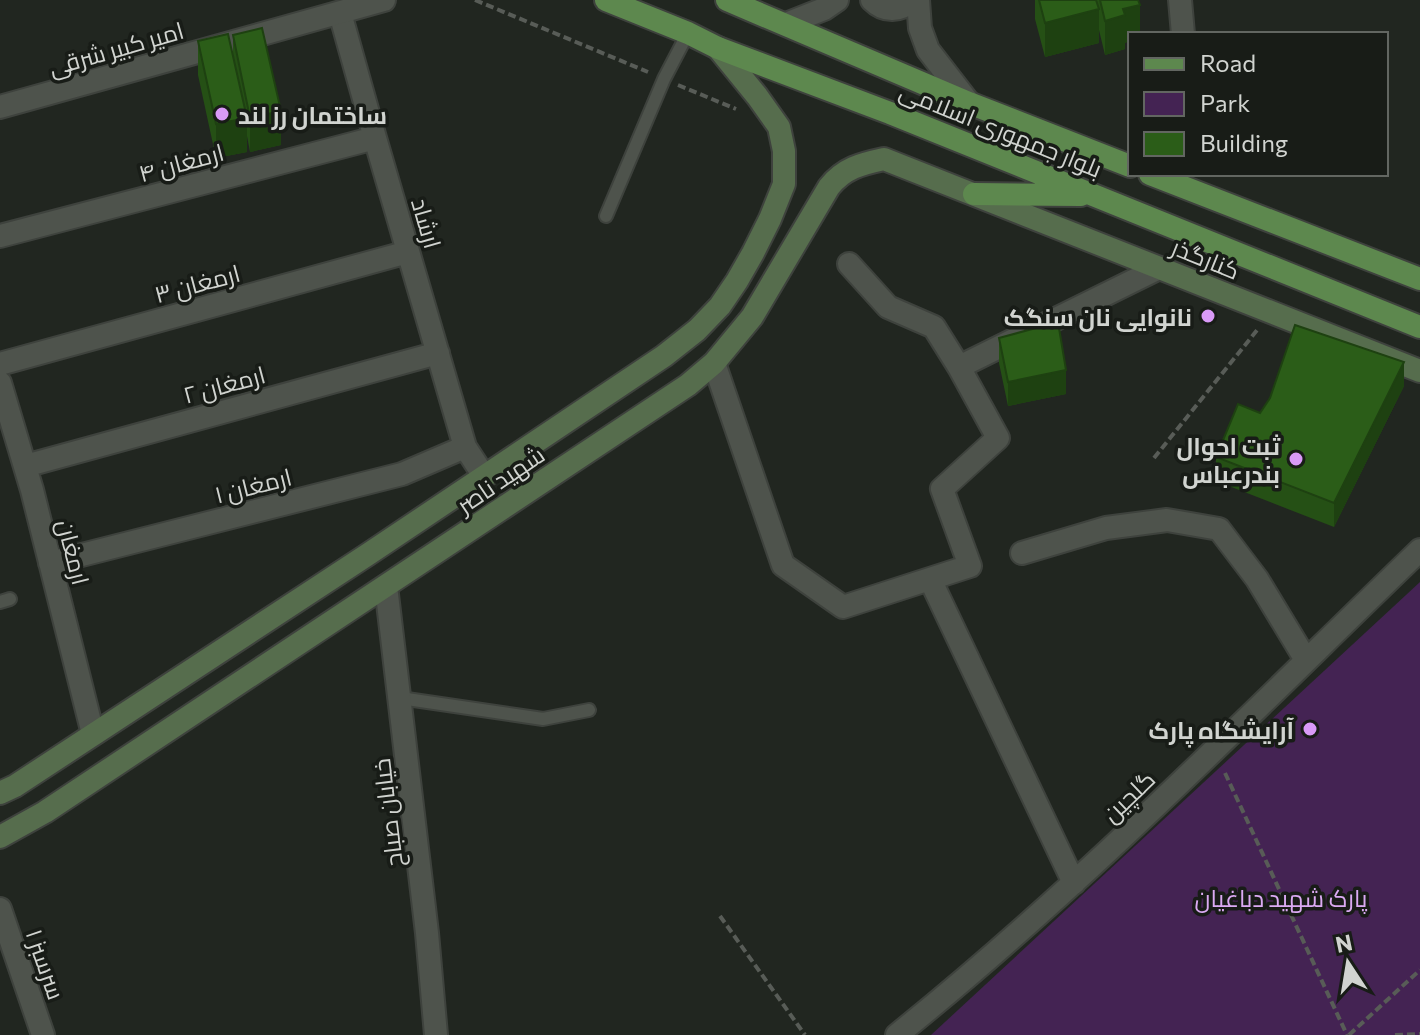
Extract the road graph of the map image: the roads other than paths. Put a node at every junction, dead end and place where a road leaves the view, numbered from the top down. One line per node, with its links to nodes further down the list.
1 (384, 0): 8 (street, امیر کبیر شرقی)
2 (606, 0): 11 (main road, بلوار جمهوری اسلامی)
3 (727, 0): 9 (main road, بلوار جمهوری اسلامی)
4 (837, 0): 9 (street)
5 (872, 0): 6 (street)
6 (915, 0): 13 (street)
7 (1180, 0): 10 (street)
8 (340, 13): 14 (street, امیر کبیر شرقی); 15 (street, ارشاد)
9 (786, 24): 13 (main road, بلوار جمهوری اسلامی)
10 (1183, 32)
11 (688, 33): 12 (main road, بلوار جمهوری اسلامی); 20 (lane)
12 (718, 48): 19 (main road, بلوار جمهوری اسلامی); 35 (main road, شهید ناصر)
13 (969, 103): 16 (main road, بلوار جمهوری اسلامی)
14 (0, 107)
15 (375, 138): 21 (street, ارمغان ۴); 22 (street, ارشاد)
16 (1128, 165)
17 (1155, 176): 25 (main road)
18 (974, 194): 19 (main road); 24 (main road, کنارگذر); 28 (main road, شهید ناصر)
19 (1097, 195): 26 (main road, بلوار جمهوری اسلامی)
20 (606, 216)
21 (0, 236)
22 (408, 252): 27 (street, ارشاد); 29 (street, ارمغان ۳)
23 (849, 264): 30 (street)
24 (1159, 268): 30 (street); 31 (main road, کنارگذر)
25 (1420, 279)
26 (1420, 327)
27 (438, 353): 33 (street, ارشاد); 34 (street, ارمغان ۲)
28 (714, 363): 40 (street); 41 (main road, شهید ناصر)
29 (0, 364)
30 (959, 367): 40 (street)
31 (1420, 371)
32 (0, 383): 34 (street, ارمغان)
33 (465, 447): 35 (street, ارشاد); 39 (street, ارمغان ۱)
34 (25, 466): 39 (street, ارمغان)
35 (484, 476): 38 (main road, شهید ناصر)
36 (1420, 550): 42 (street, گلچین)
37 (1022, 553): 42 (street)
38 (367, 555): 41 (main road); 45 (main road, شهید ناصر)
39 (50, 563): 45 (street, ارمغان)
40 (930, 579): 48 (street)
41 (386, 586): 43 (street, خیابان صباح); 47 (main road, شهید ناصر)
42 (1306, 660): 48 (street, گلچین)
43 (400, 698): 44 (lane); 51 (street, خیابان صباح)
44 (589, 710)
45 (93, 734): 46 (main road, شهید ناصر)
46 (0, 793)
47 (0, 837)
48 (1074, 883): 52 (street, گلچین)
49 (0, 909): 50 (street, سرسبز ۱)
50 (43, 1035)
51 (436, 1035)
52 (897, 1035)

